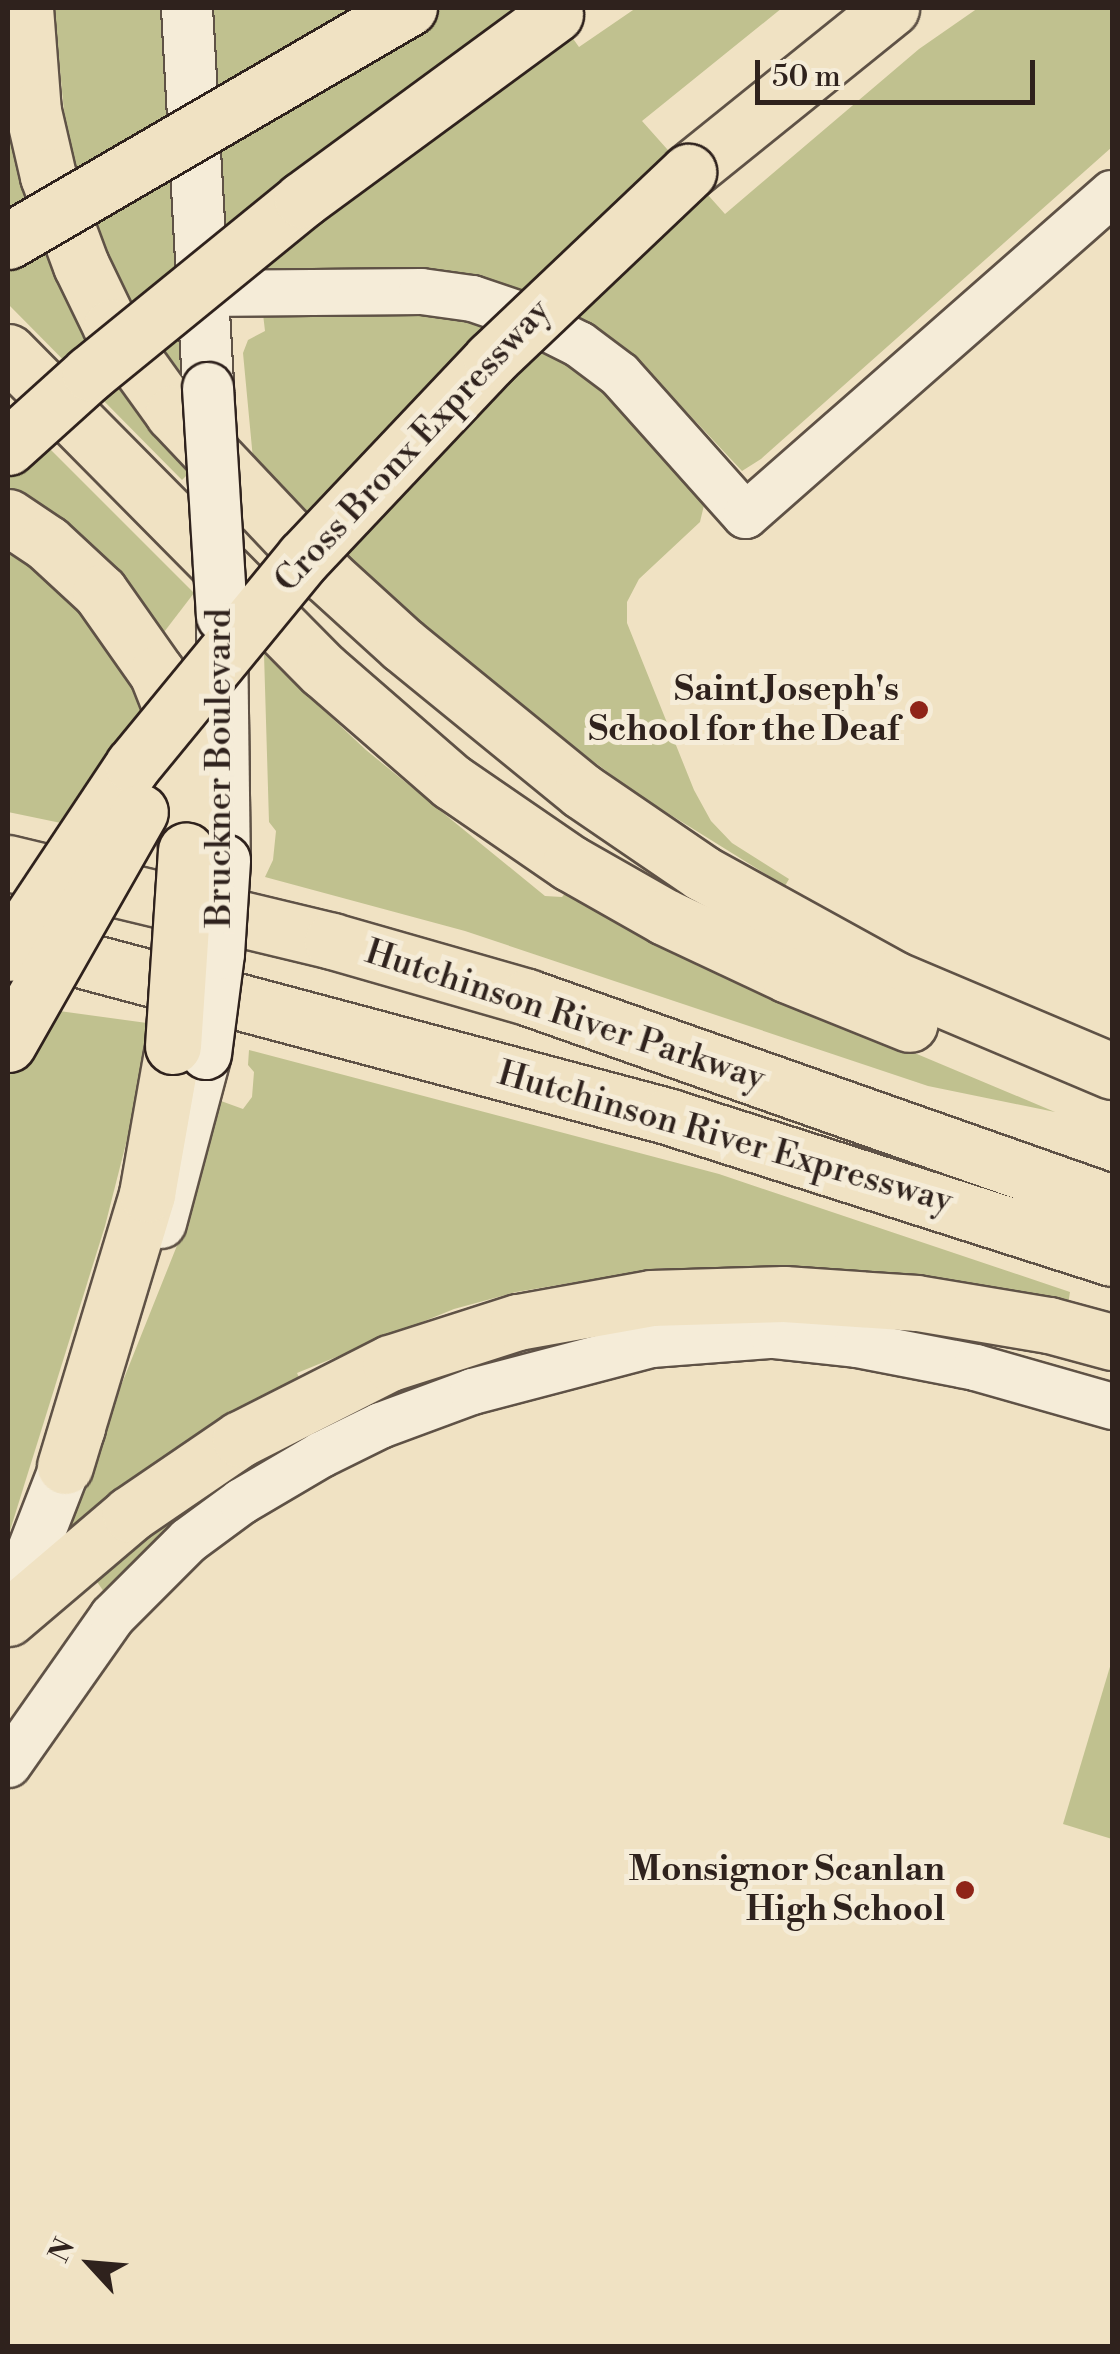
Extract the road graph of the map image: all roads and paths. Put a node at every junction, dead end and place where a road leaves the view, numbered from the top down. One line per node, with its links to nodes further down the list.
1 (25, 8): 20 (highway)
2 (188, 8): 8 (main road, Bruckner Boulevard)
3 (409, 8): 7 (highway, bridge)
4 (891, 8): 10 (highway, Cross Bronx Expressway, bridge)
5 (560, 11): 11 (highway, bridge)
6 (1112, 192): 8 (street)
7 (8, 241)
8 (203, 294): 13 (main road, Bruckner Boulevard, bridge)
9 (8, 352): 21 (highway)
10 (491, 360): 16 (highway, Cross Bronx Expressway, bridge); 19 (highway, bridge)
11 (8, 447)
12 (8, 517): 13 (highway)
13 (205, 855): 26 (highway, bridge)
14 (8, 864): 22 (highway, Hutchinson River Parkway)
15 (8, 940): 18 (highway)
16 (8, 952)
17 (8, 982): 18 (highway)
18 (335, 1027): 23 (highway, Hutchinson River Expressway)
19 (8, 1044)
20 (1112, 1072)
21 (1112, 1104)
22 (1112, 1203)
23 (1112, 1258)
24 (1112, 1342): 27 (highway)
25 (1112, 1406): 28 (street)
26 (65, 1466): 27 (main road)
27 (8, 1616)
28 (8, 1764)

